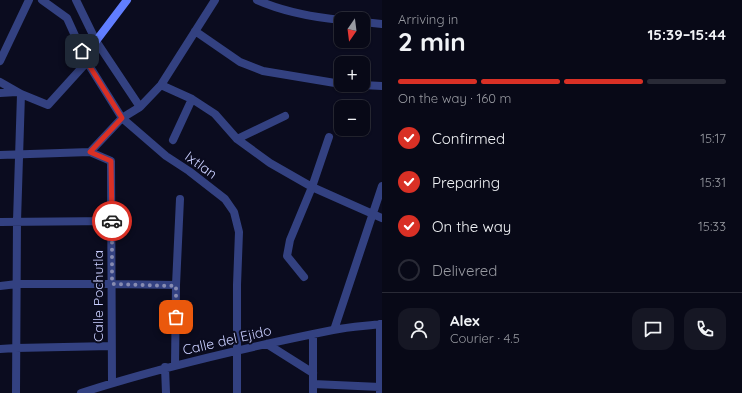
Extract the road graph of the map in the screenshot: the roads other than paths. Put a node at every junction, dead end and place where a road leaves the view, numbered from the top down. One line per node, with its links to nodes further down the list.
1 (29, 0): 12 (street)
2 (42, 0): 13 (street, Ixtlan)
3 (76, 0): 11 (street)
4 (127, 0): 11 (street)
5 (215, 0): 10 (street)
6 (257, 0): 7 (street)
7 (334, 19)
8 (370, 23): 9 (street)
9 (382, 24)
10 (195, 31): 15 (street); 16 (street)
11 (96, 41): 13 (street); 22 (street)
12 (0, 61)
13 (87, 62): 20 (street); 24 (street, Ixtlan)
14 (0, 82): 20 (street)
15 (334, 83)
16 (160, 85): 21 (street); 22 (street)
17 (370, 85): 18 (street)
18 (382, 86)
19 (0, 93): 20 (street)
20 (19, 93): 29 (street)
21 (192, 99): 26 (street); 27 (street)
22 (140, 107): 24 (street)
23 (285, 116): 26 (street)
24 (122, 118): 28 (street); 51 (street, Ixtlan)
25 (329, 137): 31 (street)
26 (237, 139): 31 (street)
27 (173, 140)
28 (90, 152): 29 (street); 37 (street, Calle Pochutla)
29 (19, 154): 30 (street); 36 (street)
30 (0, 155)
31 (312, 186): 34 (street); 39 (street)
32 (382, 186): 34 (street)
33 (180, 199): 43 (street)
34 (372, 214): 35 (street); 45 (street)
35 (382, 218)
36 (17, 221): 37 (street); 38 (street); 40 (street)
37 (112, 221): 41 (street, Calle Pochutla)
38 (0, 222)
39 (304, 277)
40 (16, 284): 41 (street); 42 (street); 49 (street)
41 (112, 284): 43 (street); 48 (street, Calle Pochutla)
42 (0, 286)
43 (176, 286): 52 (street)
44 (381, 324): 45 (street, Calle del Ejido); 57 (street)
45 (334, 330): 46 (street, Calle del Ejido)
46 (313, 335): 47 (street, Calle del Ejido); 54 (street)
47 (268, 344): 51 (street, Calle del Ejido); 54 (street)
48 (111, 346): 49 (street); 55 (street, Calle Pochutla)
49 (16, 348): 50 (street); 58 (street)
50 (0, 350)
51 (237, 350): 52 (street, Calle del Ejido); 61 (street)
52 (175, 365): 53 (street, Calle del Ejido)
53 (165, 367): 55 (street, Calle del Ejido); 60 (street)
54 (313, 373): 56 (street)
55 (112, 383): 59 (street, Calle del Ejido)
56 (313, 384): 57 (street); 62 (street)
57 (380, 390)
58 (16, 393)
59 (81, 393)
60 (166, 393)
61 (237, 393)
62 (313, 393)

